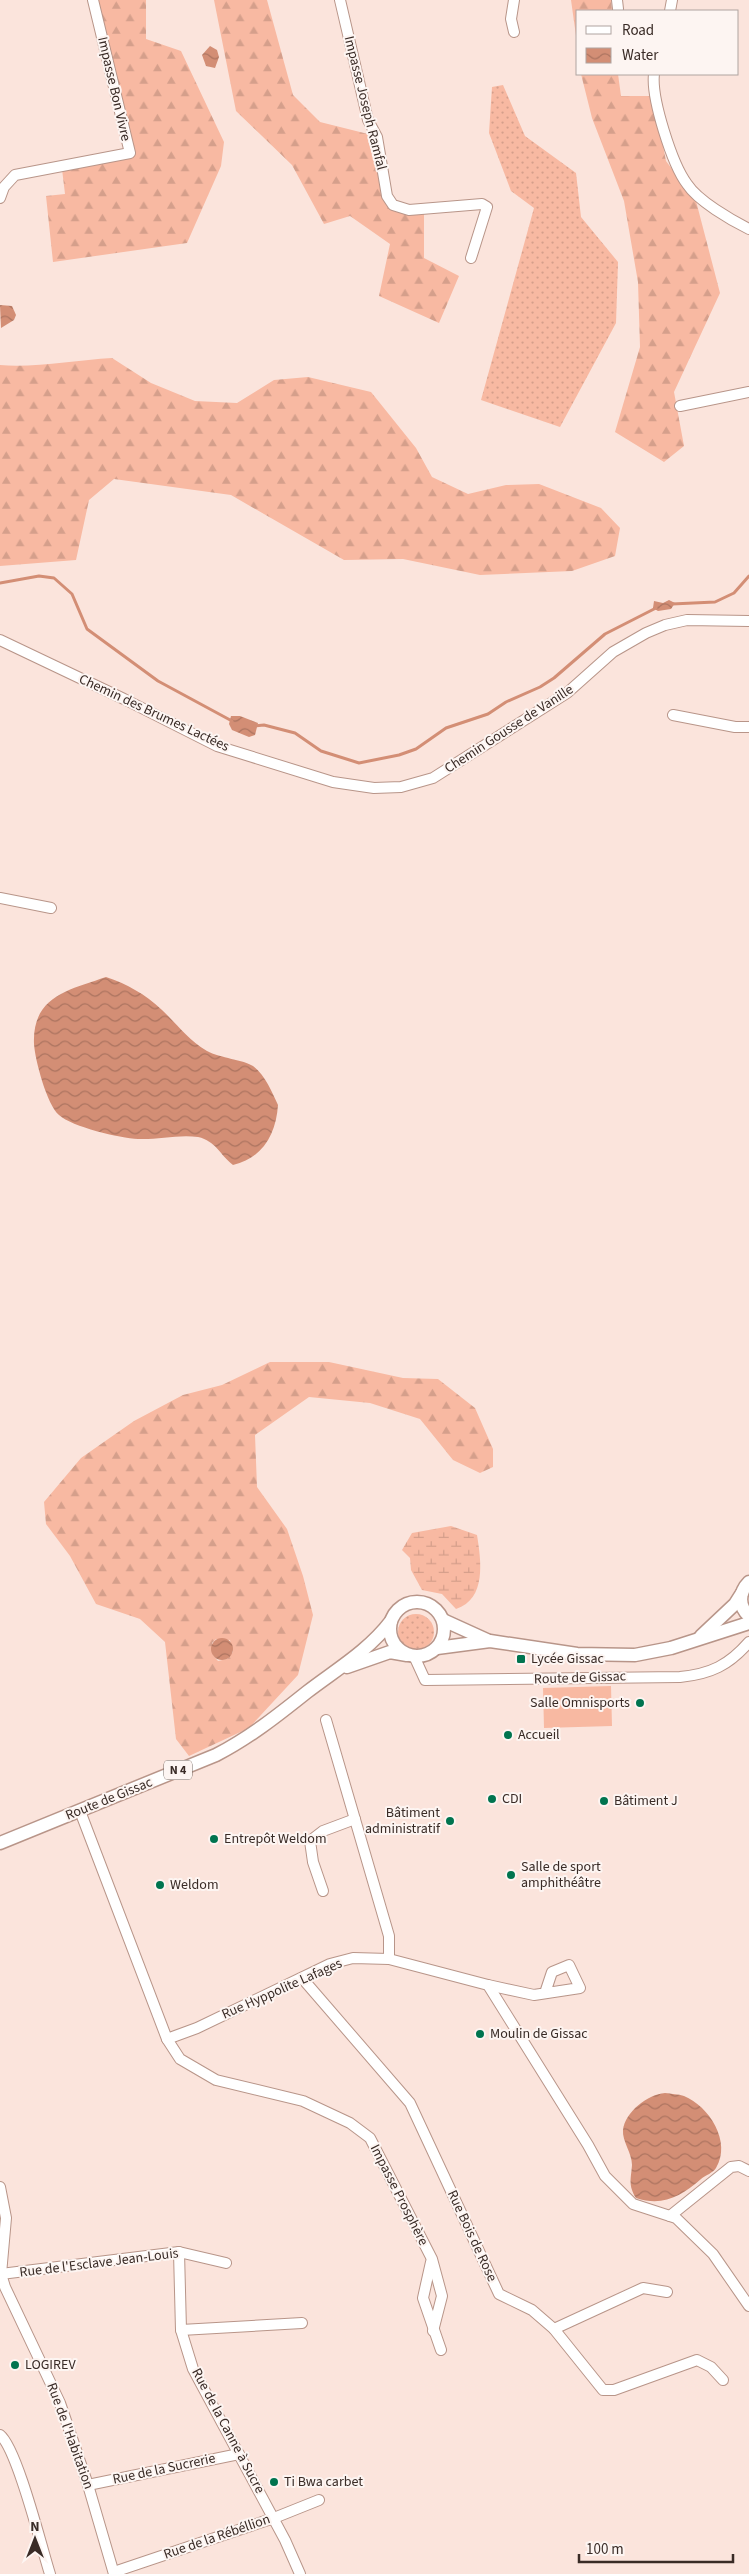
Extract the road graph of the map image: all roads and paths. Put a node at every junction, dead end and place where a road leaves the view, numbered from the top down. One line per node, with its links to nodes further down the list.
1 (93, 0): 6 (street, Impasse Bon Vivre)
2 (340, 0): 8 (street, Impasse Joseph Ramfal)
3 (514, 0): 4 (street)
4 (514, 32)
5 (654, 75): 7 (street)
6 (0, 198)
7 (749, 229)
8 (471, 258)
9 (749, 392): 10 (street)
10 (680, 406)
11 (749, 621): 15 (street, Chemin Gousse de Vanille)
12 (0, 640): 15 (street, Chemin des Brumes Lactées)
13 (673, 715): 14 (street)
14 (749, 727)
15 (401, 787)
16 (0, 898): 17 (street)
17 (51, 908)
18 (745, 1587): 19 (main road, N 4); 23 (main road, Route de Gissac / N 4)
19 (749, 1616)
20 (443, 1620): 21 (main road, N 4); 24 (main road, Route de Gissac / N 4); 26 (main road)
21 (391, 1621): 27 (main road); 28 (main road, Route de Gissac / N 4)
22 (749, 1623): 23 (main road, Route de Gissac / N 4)
23 (697, 1639): 24 (main road, Route de Gissac / N 4)
24 (490, 1641): 26 (main road, Route de Gissac / N 4)
25 (749, 1642): 27 (street, Route de Gissac)
26 (437, 1648): 27 (main road, N 4)
27 (412, 1656): 28 (main road, Route de Gissac / N 4)
28 (340, 1670): 30 (main road, Route de Gissac / N 4)
29 (326, 1720): 31 (street)
30 (80, 1811): 32 (main road, Route de Gissac / N 4); 38 (street)
31 (355, 1819): 33 (street); 34 (street)
32 (0, 1843)
33 (323, 1891)
34 (389, 1959): 35 (street, Rue Hyppolite Lafages); 36 (street, Rue Hyppolite Lafages)
35 (302, 1978): 38 (street, Rue Hyppolite Lafages); 49 (street, Rue Bois de Rose)
36 (488, 1985): 37 (street, Rue Hyppolite Lafages); 41 (street)
37 (545, 1993)
38 (167, 2040): 43 (street, Impasse Prosphère)
39 (749, 2172): 41 (street)
40 (0, 2186): 45 (street, Rue de l'Habitation)
41 (670, 2216): 47 (street)
42 (179, 2252): 44 (street, Rue de l'Esclave Jean-Louis); 45 (street, Rue de l'Esclave Jean-Louis); 50 (street, Rue de la Canne à Sucre)
43 (432, 2259): 51 (street, Impasse Prosphère); 51 (street)
44 (226, 2263)
45 (2, 2274): 56 (street, Rue de l'Habitation)
46 (667, 2292): 49 (street)
47 (749, 2306)
48 (302, 2323): 50 (street)
49 (554, 2329): 53 (street, Rue Bois de Rose)
50 (181, 2330): 55 (street, Rue de la Canne à Sucre)
51 (433, 2331): 52 (street)
52 (441, 2350)
53 (723, 2380)
54 (0, 2435): 60 (street)
55 (240, 2454): 56 (street, Rue de la Sucrerie); 58 (street, Rue de la Canne à Sucre)
56 (88, 2485): 59 (street, Rue de l'Habitation)
57 (319, 2500): 58 (street, Rue de la Rébéllion)
58 (274, 2518): 59 (street, Rue de la Rébéllion); 61 (street, Rue de la Canne à Sucre)
59 (114, 2573)
60 (50, 2574)
61 (300, 2574)

